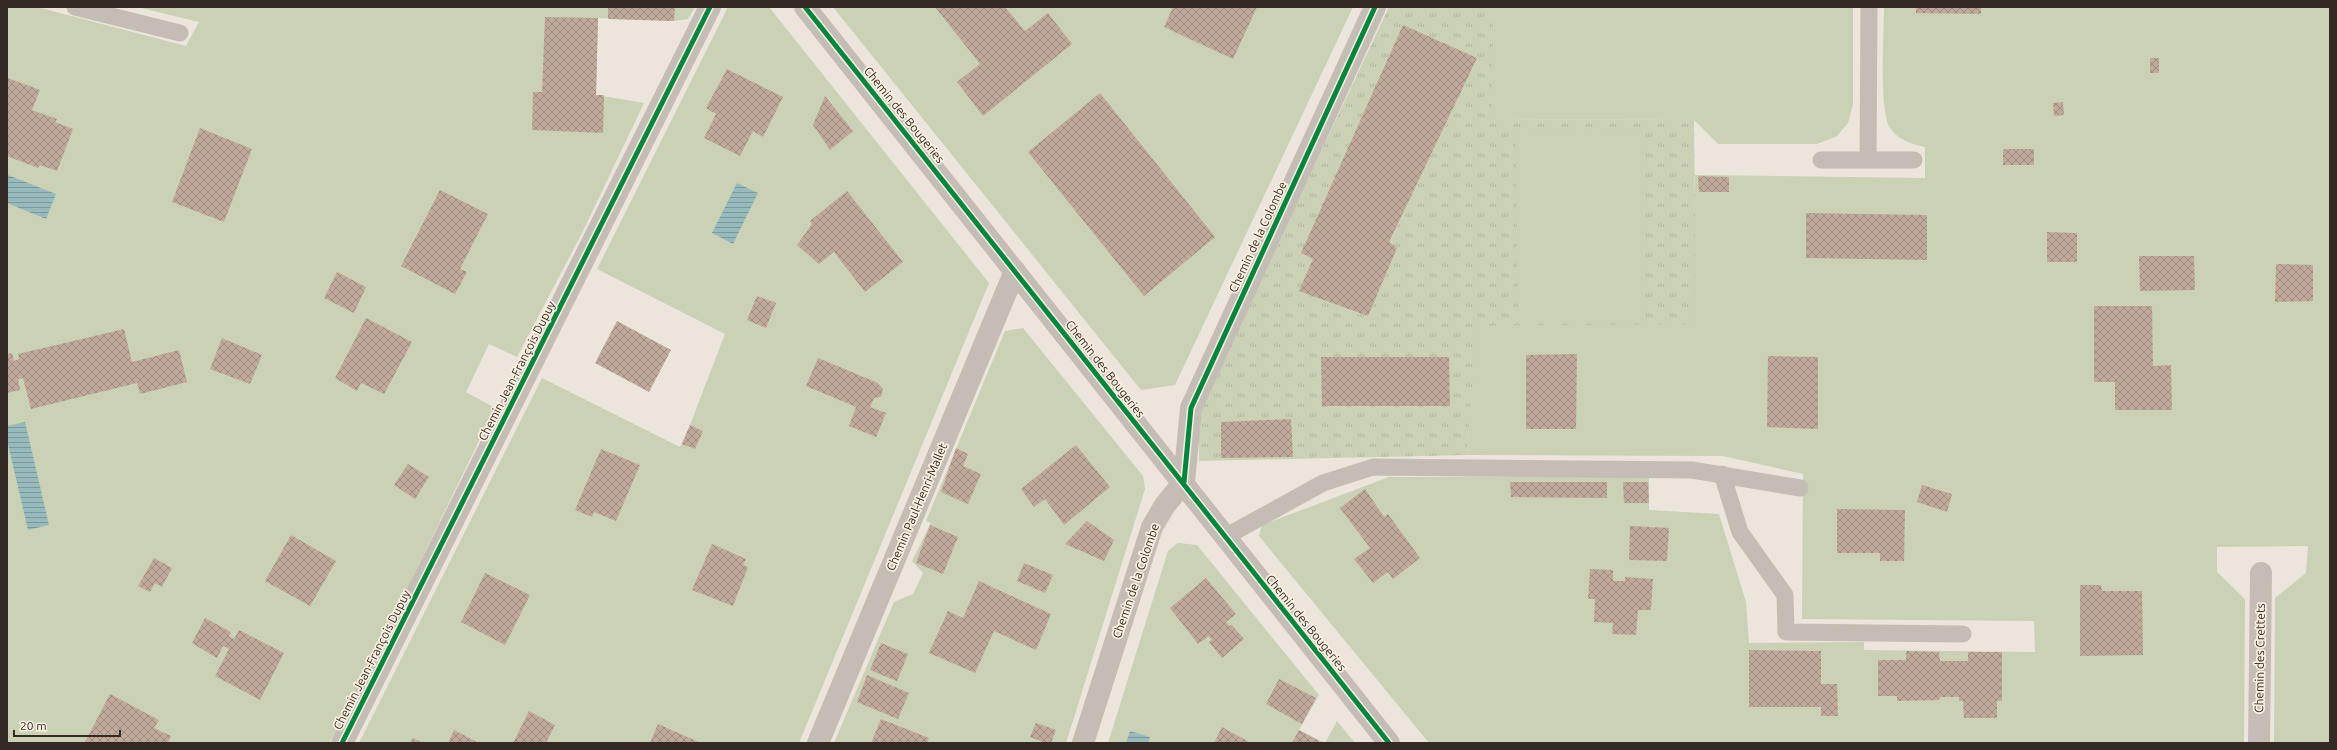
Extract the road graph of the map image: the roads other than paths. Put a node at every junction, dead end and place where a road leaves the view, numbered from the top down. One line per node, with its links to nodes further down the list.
1 (75, 7): 6 (lane)
2 (710, 7): 17 (street, Chemin Jean-François Dupuy)
3 (805, 7): 10 (street, Chemin des Bougeries)
4 (1375, 7): 12 (street, Chemin de la Colombe)
5 (1869, 7): 7 (lane)
6 (180, 33)
7 (1868, 159): 8 (lane); 9 (lane)
8 (1821, 160)
9 (1914, 160)
10 (1015, 271): 12 (street, Chemin des Bougeries); 18 (street, Chemin Paul-Henri-Mallet)
11 (1722, 474): 13 (lane); 14 (lane); 16 (lane)
12 (1184, 482): 14 (street, Chemin des Bougeries); 19 (street, Chemin de la Colombe)
13 (1800, 488)
14 (1225, 537): 20 (street, Chemin des Bougeries)
15 (2261, 573): 21 (street, Chemin des Crettets)
16 (1963, 634)
17 (342, 743)
18 (818, 743)
19 (1083, 743)
20 (1389, 743)
21 (2259, 743)

